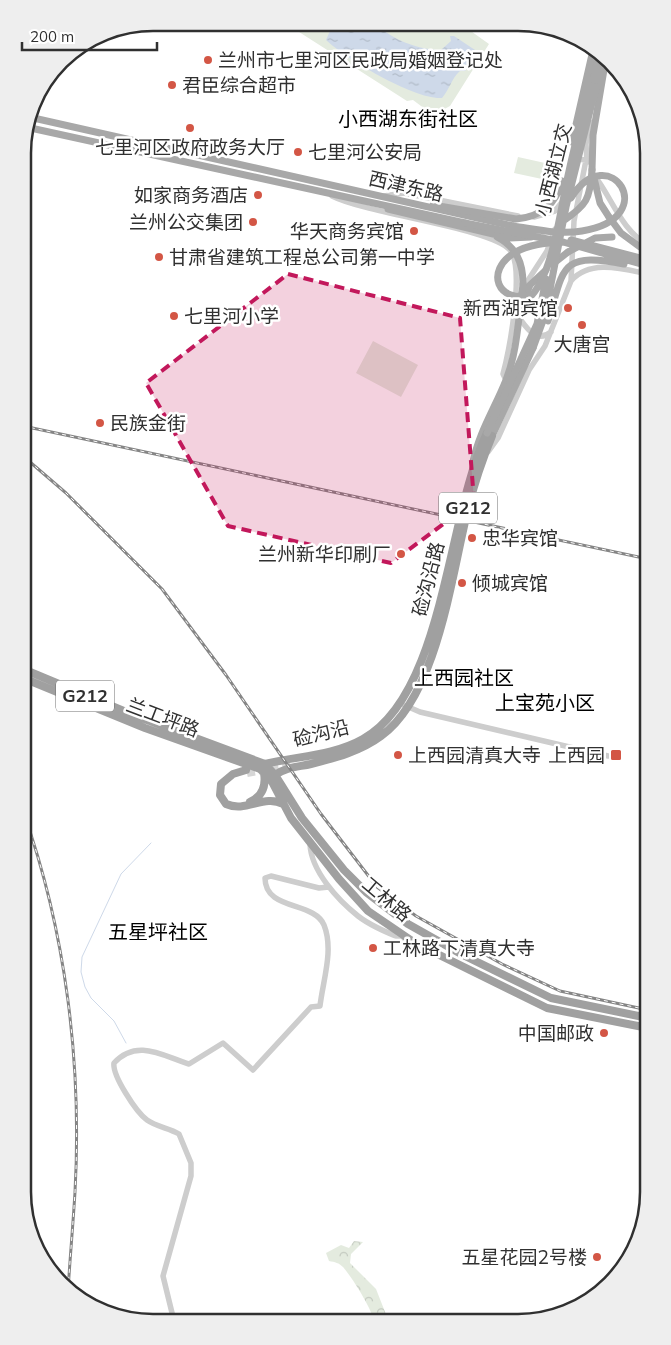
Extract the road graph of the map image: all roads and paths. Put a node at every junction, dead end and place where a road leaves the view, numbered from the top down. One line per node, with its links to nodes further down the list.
1 (594, 58): 9 (street)
2 (594, 58): 19 (main road, bridge)
3 (595, 59): 27 (main road, 小西湖立交, bridge)
4 (601, 64): 10 (street)
5 (601, 64): 18 (main road, 小西湖立交, bridge)
6 (604, 67): 11 (main road)
7 (36, 118): 16 (main road, 西津东路)
8 (34, 129): 15 (main road)
9 (574, 158): 10 (street); 13 (street)
10 (586, 160): 12 (street); 14 (street)
11 (592, 170): 21 (main road, bridge); 25 (main road, bridge)
12 (584, 175): 13 (street); 14 (street); 31 (street)
13 (569, 180): 18 (street)
14 (598, 180): 23 (street)
15 (321, 191): 17 (main road); 22 (street)
16 (382, 196): 18 (street); 19 (main road, 西津东路)
17 (372, 202): 21 (main road); 24 (main road, bridge)
18 (565, 204): 20 (main road, bridge); 32 (street); 35 (main road, 小西湖立交, bridge)
19 (432, 207): 20 (main road, 西津东路)
20 (512, 226): 26 (main road, bridge)
21 (488, 232): 22 (street); 32 (main road, bridge)
22 (472, 233): 32 (street)
23 (640, 240)
24 (563, 242): 27 (main road, bridge); 29 (main road, bridge)
25 (640, 247): 32 (main road, bridge)
26 (640, 258)
27 (548, 261): 37 (main road, bridge)
28 (640, 266): 35 (main road, bridge)
29 (640, 266)
30 (640, 273): 31 (street)
31 (570, 281): 34 (street)
32 (518, 304): 33 (main road); 36 (street)
33 (520, 319): 34 (street); 36 (main road)
34 (552, 332): 38 (street)
35 (533, 348): 37 (main road, G212)
36 (506, 380): 39 (main road)
37 (490, 434): 38 (highway, 硷沟沿路 / G212); 39 (highway, 硷沟沿路 / G212)
38 (482, 460): 42 (highway, 硷沟沿路 / G212)
39 (472, 467): 42 (highway, 硷沟沿路 / G212)
40 (31, 673): 44 (highway, 兰工坪路 / G212)
41 (31, 681): 46 (highway, 兰工坪路 / G212)
42 (405, 705): 43 (street); 45 (highway, 硷沟沿 / G212); 45 (highway, 硷沟沿 / G212)
43 (608, 756)
44 (265, 764): 45 (highway, 硷沟沿); 47 (highway, 工林路)
45 (286, 764): 47 (highway, 硷沟沿)
46 (264, 773): 48 (highway, 工林路); 48 (highway)
47 (275, 775): 52 (highway, 工林路)
48 (283, 804): 49 (highway, 工林路)
49 (310, 844): 50 (street); 51 (highway, 工林路)
50 (330, 887): 51 (street); 54 (street)
51 (415, 943): 53 (highway, 工林路)
52 (639, 1016)
53 (639, 1026)
54 (172, 1314)

